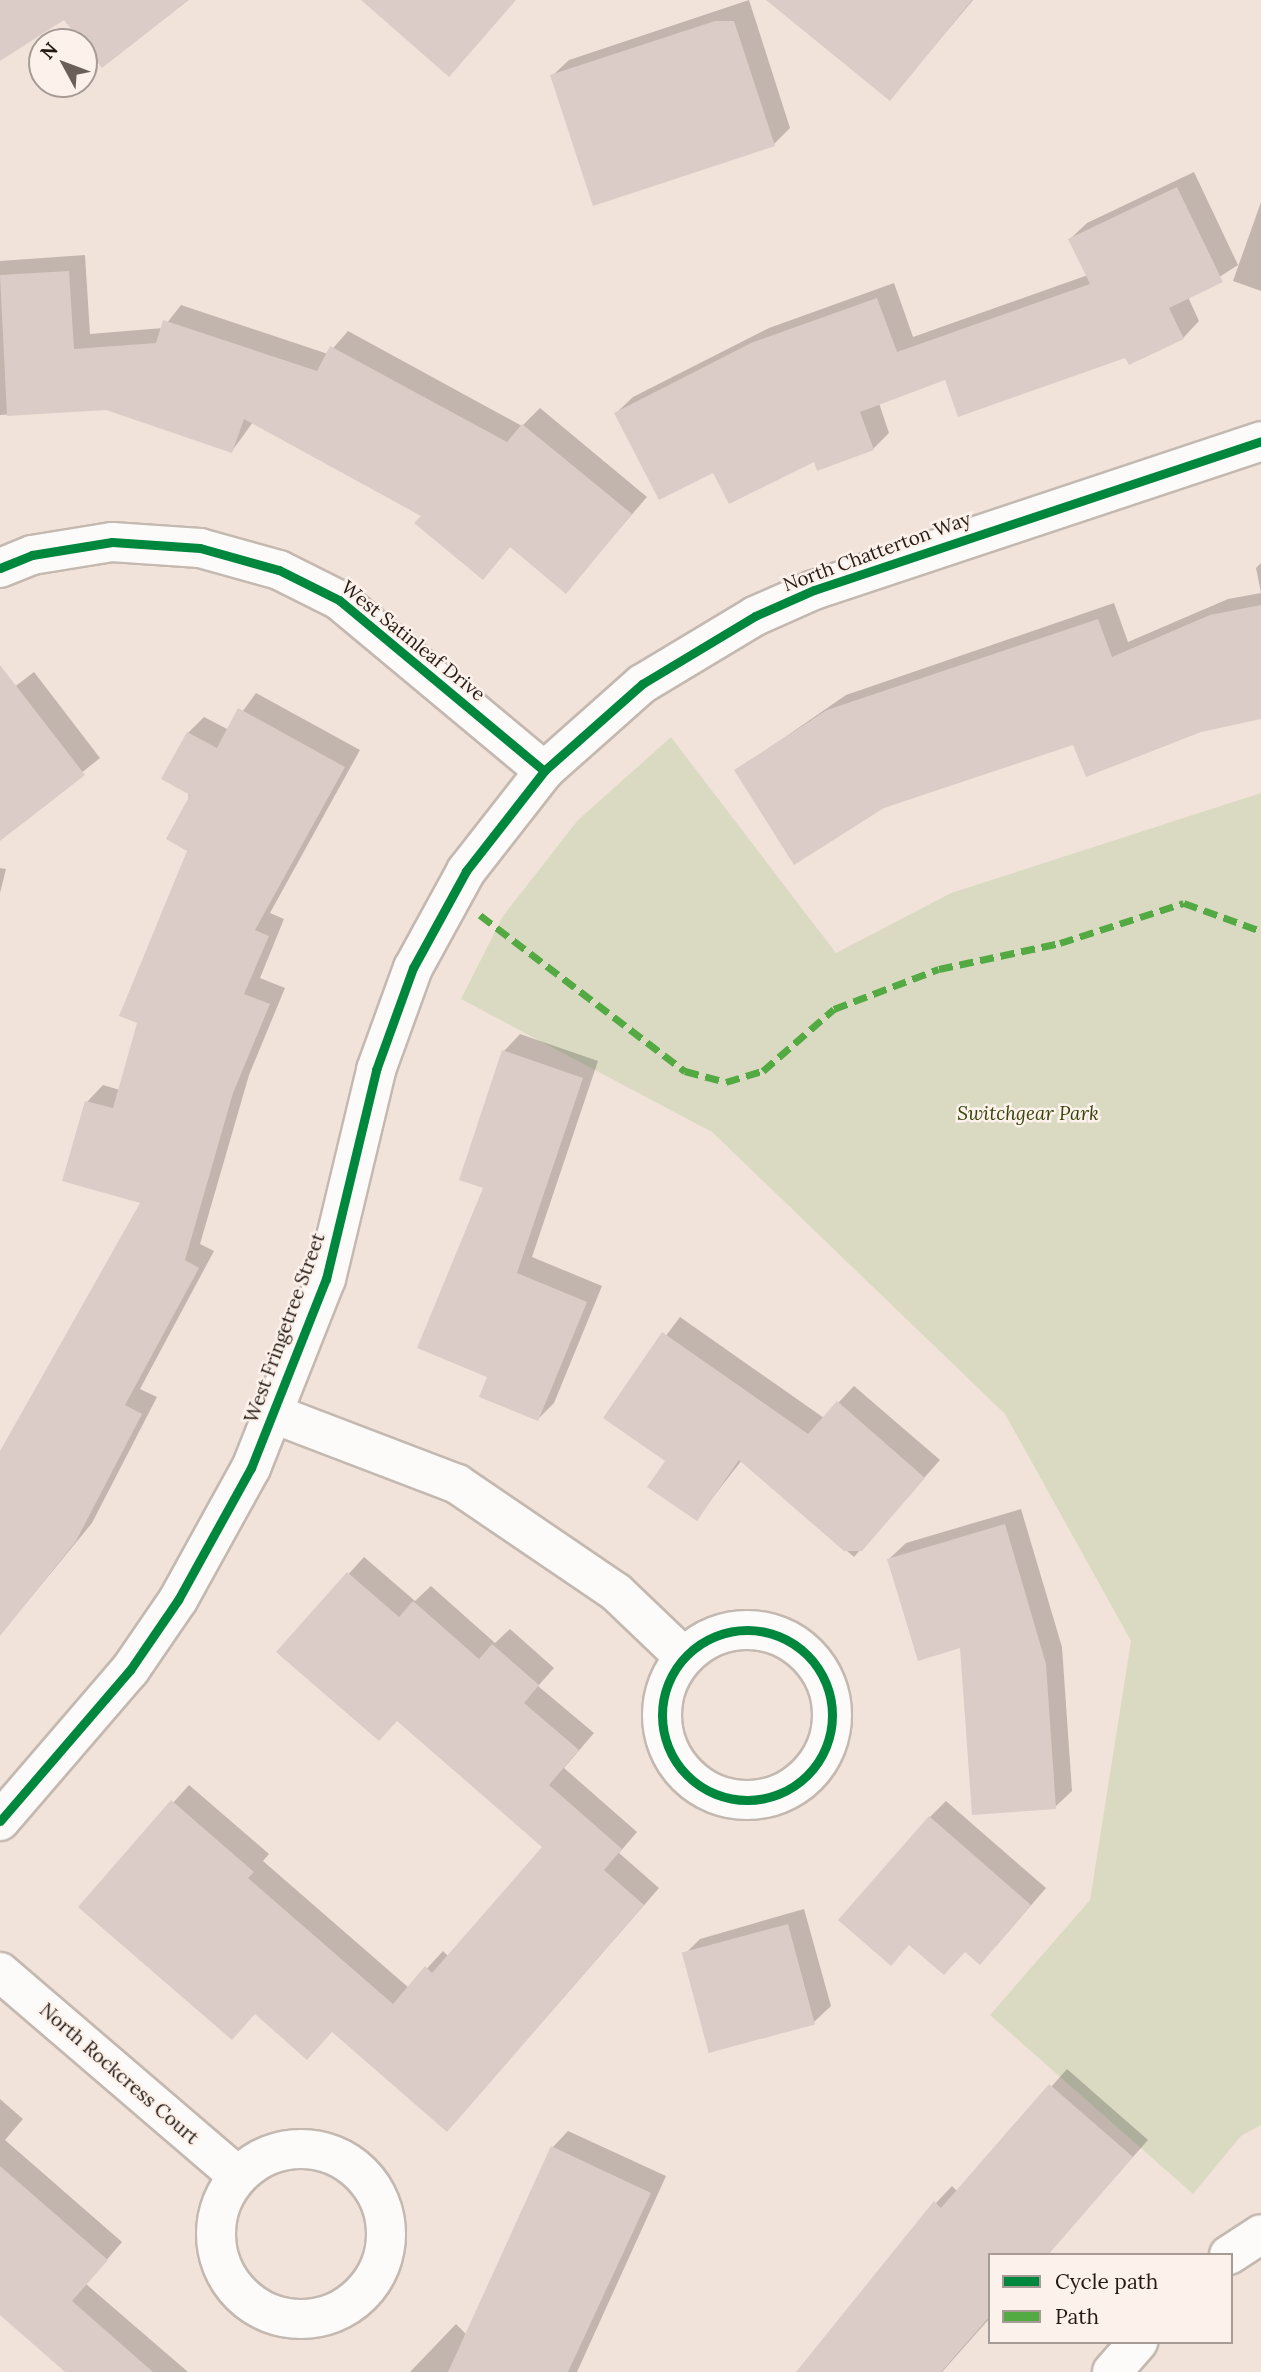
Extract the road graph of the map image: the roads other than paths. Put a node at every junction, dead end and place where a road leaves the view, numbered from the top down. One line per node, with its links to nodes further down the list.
1 (1261, 441): 3 (street, North Chatterton Way)
2 (0, 568): 3 (street, West Satinleaf Drive)
3 (544, 771): 4 (street, West Fringetree Street)
4 (274, 1414): 5 (street); 6 (street, West Fringetree Street)
5 (684, 1657): 5 (street)
6 (0, 1821)
7 (0, 1972): 8 (street, North Rockcress Court)
8 (238, 2175): 8 (street)
9 (1261, 2234): 10 (street)
10 (1232, 2253)
11 (1136, 2344): 12 (street)
12 (1112, 2372)

